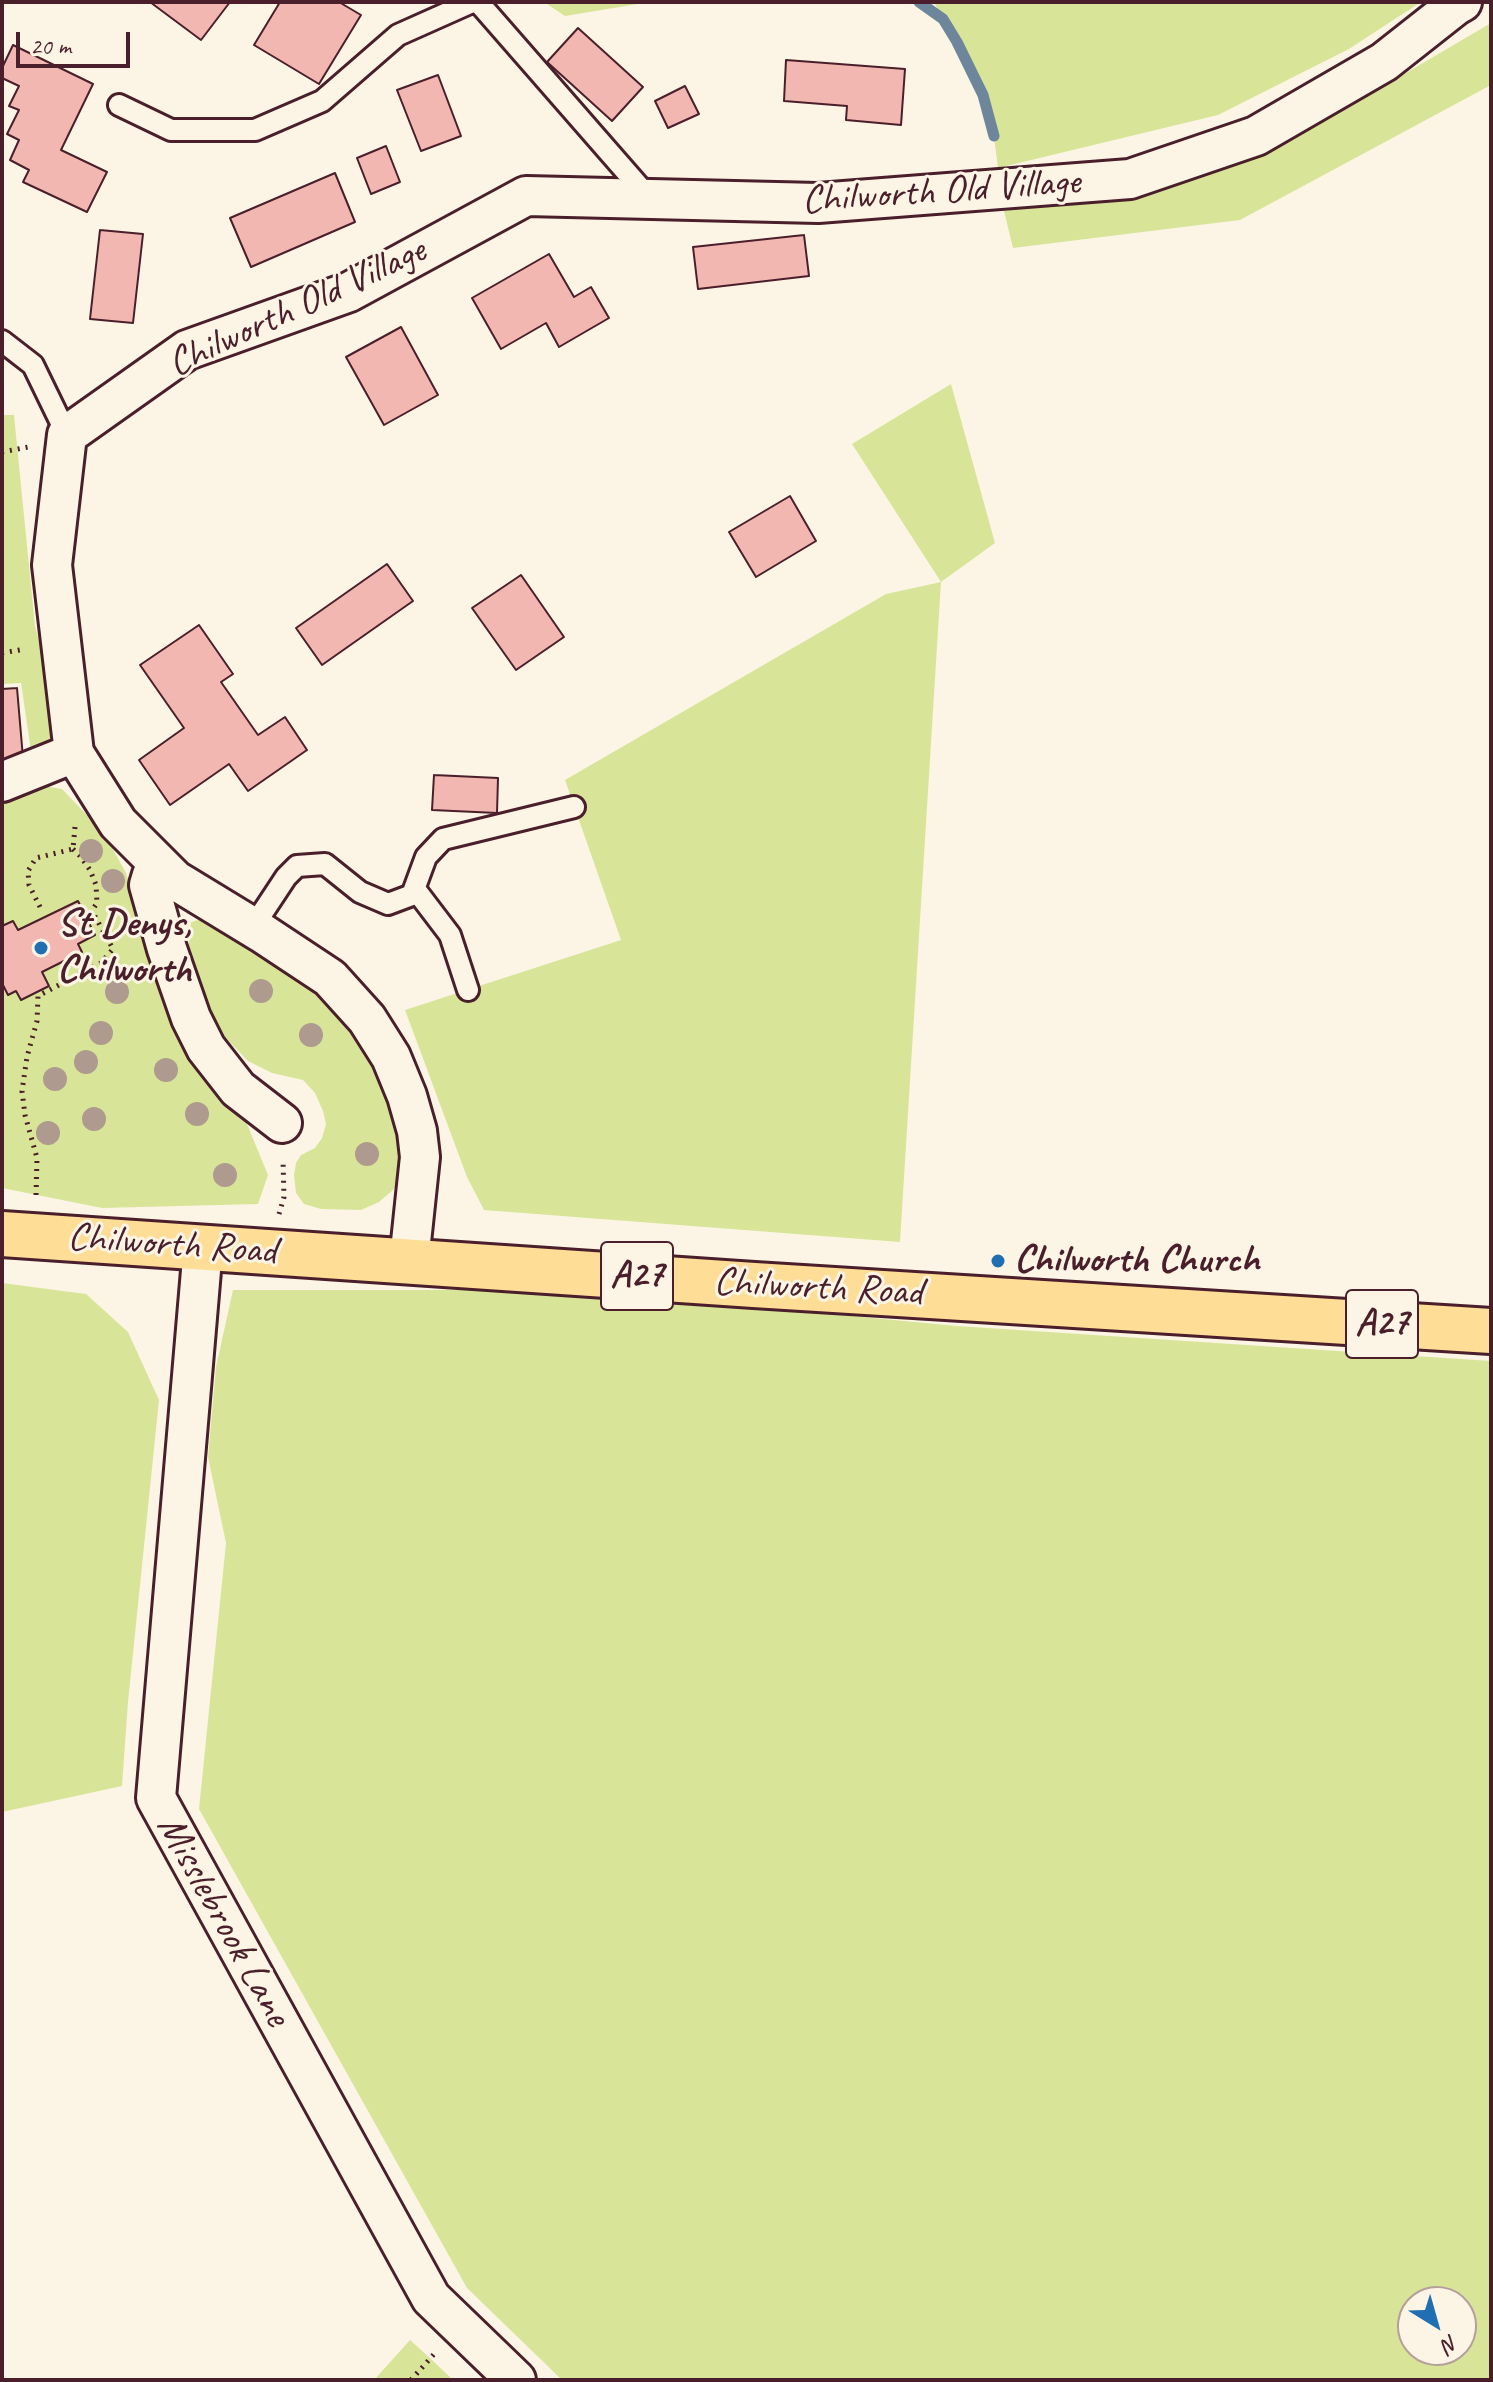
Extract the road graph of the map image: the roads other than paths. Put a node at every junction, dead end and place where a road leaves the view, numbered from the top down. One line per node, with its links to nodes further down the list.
1 (472, 2): 4 (lane)
2 (478, 2): 5 (lane)
3 (1462, 2): 5 (street, Chilworth Old Village)
4 (119, 105)
5 (650, 199): 7 (street, Chilworth Old Village)
6 (2, 341): 7 (lane)
7 (67, 435): 8 (street)
8 (74, 753): 9 (street); 11 (street)
9 (2, 782)
10 (574, 807): 12 (lane)
11 (160, 865): 13 (street); 15 (street)
12 (415, 889): 13 (lane); 14 (lane)
13 (253, 927): 18 (street)
14 (468, 990)
15 (282, 1123)
16 (15, 1235): 17 (main road, Chilworth Road / A27)
17 (203, 1247): 18 (main road, Chilworth Road / A27); 20 (street, Misslebrook Lane)
18 (409, 1261): 19 (main road, Chilworth Road / A27)
19 (1491, 1331)
20 (516, 2380)

